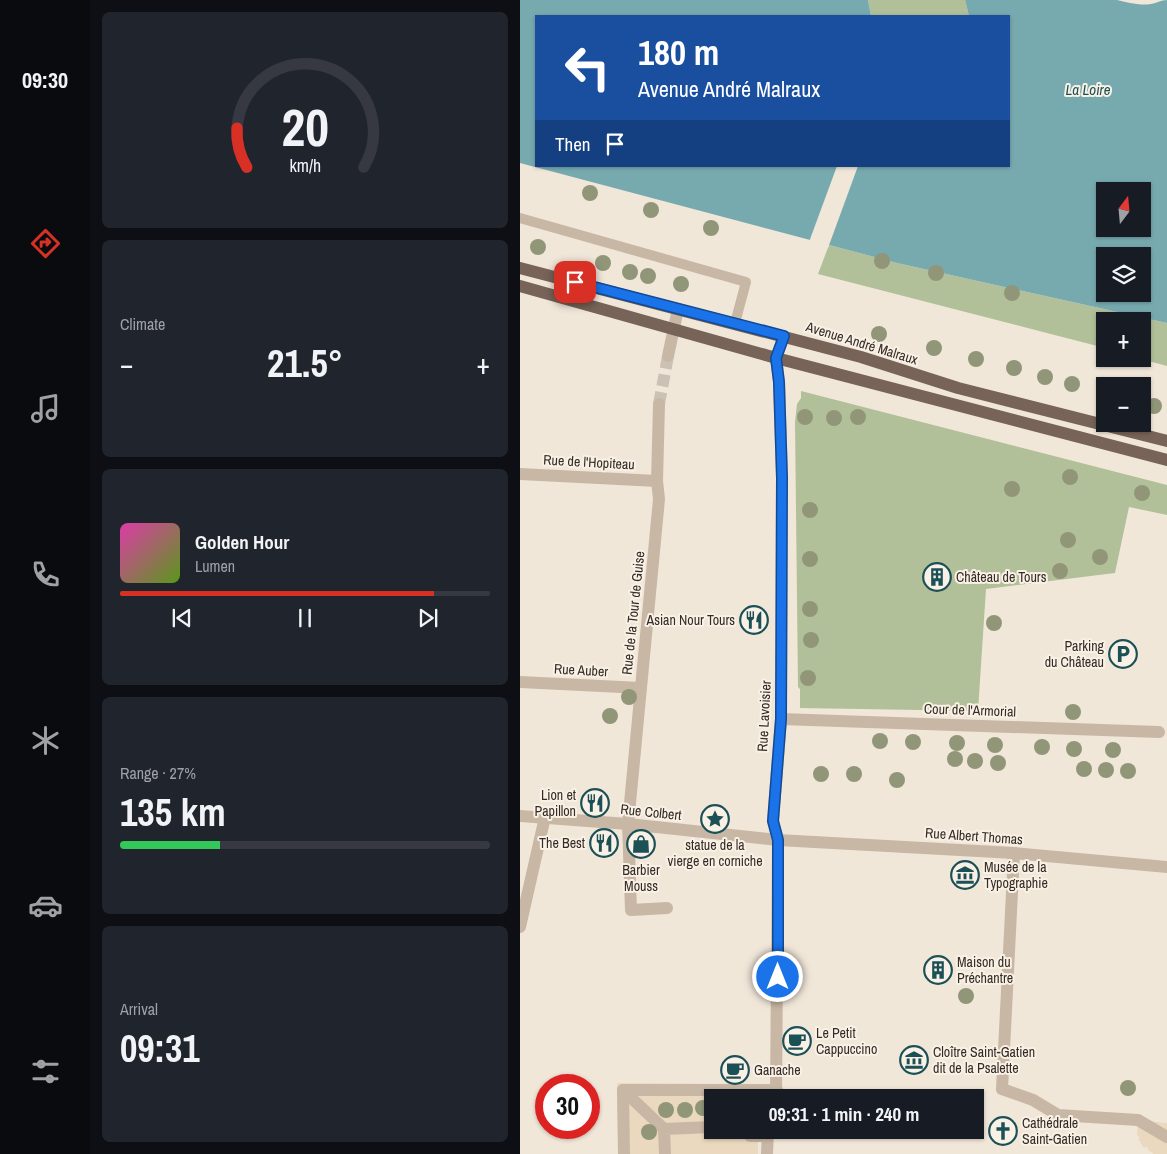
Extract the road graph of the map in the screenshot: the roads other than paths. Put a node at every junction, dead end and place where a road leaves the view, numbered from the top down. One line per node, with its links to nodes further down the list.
1 (520, 218): 5 (lane)
2 (520, 268): 4 (main road, Avenue André Malraux)
3 (520, 286): 6 (main road)
4 (678, 309): 5 (main road, Avenue André Malraux); 6 (street)
5 (735, 323): 7 (main road, Avenue André Malraux)
6 (672, 328): 8 (street); 9 (main road)
7 (784, 336): 9 (street, Rue Lavoisier); 11 (main road, Avenue André Malraux)
8 (668, 356)
9 (776, 358): 12 (main road); 17 (street, Rue Lavoisier)
10 (659, 404): 14 (street, Rue de la Tour de Guise)
11 (1167, 441)
12 (1167, 460)
13 (522, 474): 14 (street, Rue de l'Hopiteau)
14 (657, 481): 16 (street, Rue de la Tour de Guise)
15 (520, 682): 16 (street, Rue Auber)
16 (641, 688): 21 (street, Rue de la Tour de Guise)
17 (781, 719): 18 (street, Cour de l'Armorial); 22 (street, Rue Lavoisier)
18 (1158, 732)
19 (520, 816): 20 (street, Rue Colbert)
20 (545, 817): 21 (street, Rue Colbert); 26 (street)
21 (628, 824): 22 (street, Rue Colbert); 25 (street, Rue de la Tour de Guise)
22 (778, 840): 23 (street, Rue Albert Thomas); 27 (street, Rue Lavoisier)
23 (1014, 853): 24 (street, Rue Albert Thomas); 32 (street)
24 (1167, 867)
25 (667, 908)
26 (520, 927)
27 (777, 1089)
28 (623, 1090): 29 (street); 31 (street); 34 (street)
29 (704, 1092)
30 (704, 1127): 31 (street)
31 (664, 1129): 35 (street)
32 (1167, 1137)
33 (768, 1139): 36 (street)
34 (624, 1154)
35 (665, 1154)
36 (768, 1154)

